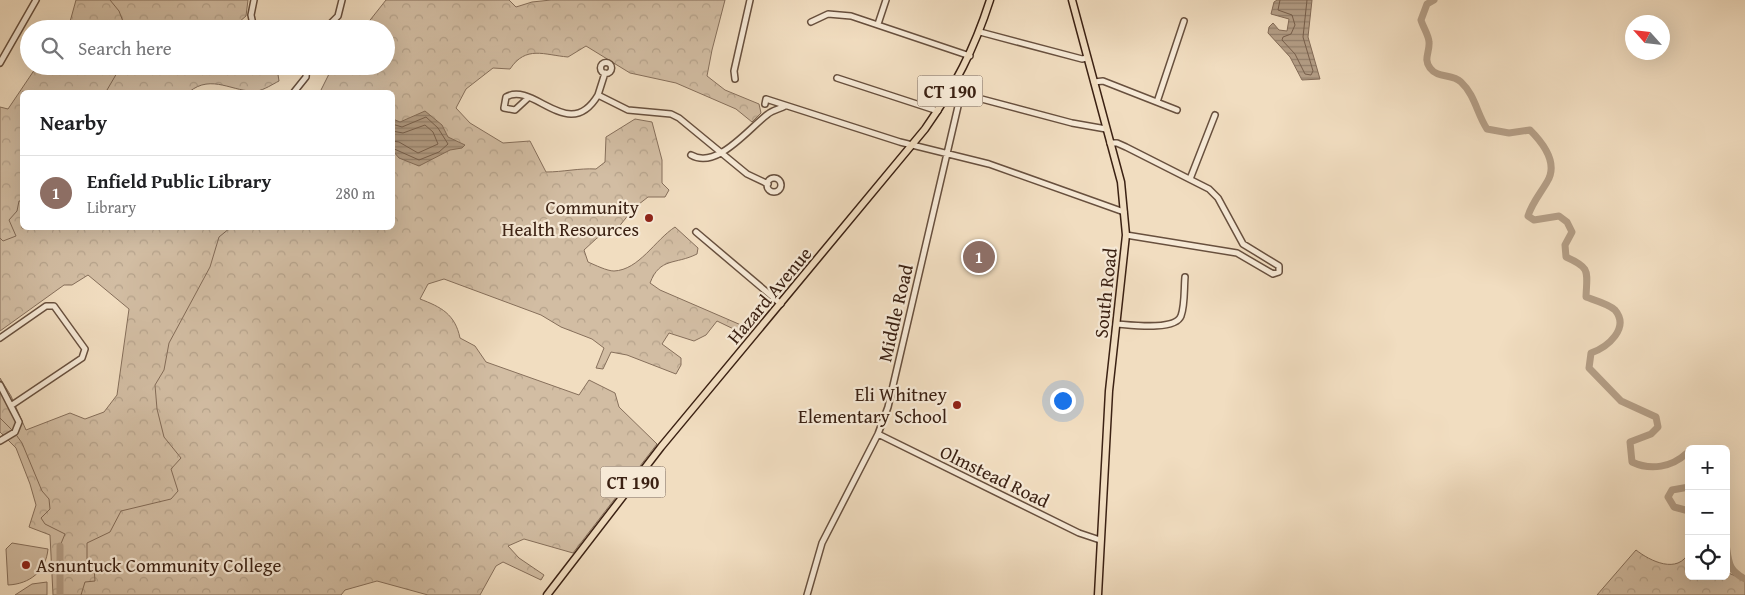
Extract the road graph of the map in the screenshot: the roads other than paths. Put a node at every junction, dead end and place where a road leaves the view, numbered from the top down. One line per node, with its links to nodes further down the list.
1 (36, 0): 8 (street)
2 (254, 0): 9 (street)
3 (342, 0): 10 (street)
4 (750, 0): 22 (street)
5 (886, 0): 13 (street)
6 (990, 0): 15 (main road, Hazard Avenue / CT 190)
7 (1072, 0): 17 (main road, South Road)
8 (25, 20)
9 (252, 20)
10 (334, 20)
11 (1184, 21): 29 (street)
12 (811, 22): 13 (street)
13 (878, 24): 16 (street)
14 (20, 28): 18 (street)
15 (980, 32): 16 (main road, Hazard Avenue / CT 190); 17 (street)
16 (970, 56): 24 (main road, Hazard Avenue / CT 190)
17 (1087, 58): 23 (main road, South Road)
18 (0, 63)
19 (605, 74): 27 (street)
20 (306, 75): 25 (street)
21 (837, 78): 33 (street)
22 (735, 79)
23 (1094, 82): 29 (street); 35 (main road, South Road)
24 (952, 89): 26 (street); 33 (main road, Hazard Avenue / CT 190)
25 (296, 90)
26 (959, 93): 35 (street); 39 (street, Middle Road)
27 (598, 95): 28 (street); 38 (street)
28 (528, 98): 28 (street)
29 (1157, 102): 32 (street)
30 (765, 104): 31 (street)
31 (786, 106): 37 (street); 38 (street)
32 (1178, 110)
33 (938, 111): 37 (main road, Hazard Avenue / CT 190)
34 (1215, 115): 41 (street)
35 (1106, 129): 36 (main road, South Road)
36 (1110, 143): 41 (street); 43 (main road, South Road)
37 (912, 146): 39 (street); 49 (main road, Hazard Avenue / CT 190)
38 (721, 153): 40 (street); 42 (street)
39 (948, 153): 43 (street); 54 (street, Middle Road)
40 (691, 155)
41 (1190, 179): 46 (street)
42 (768, 184)
43 (1124, 212): 45 (main road, South Road)
44 (696, 232): 49 (street)
45 (1126, 235): 47 (street); 50 (main road, South Road)
46 (1243, 244): 47 (street); 47 (street)
47 (1237, 253)
48 (1185, 276): 50 (street)
49 (781, 304): 57 (main road, Hazard Avenue / CT 190)
50 (1117, 324): 56 (main road, South Road)
51 (0, 338): 53 (street)
52 (0, 385): 53 (street)
53 (12, 405): 55 (street)
54 (878, 434): 56 (street, Olmstead Road); 58 (street, Middle Road)
55 (0, 441)
56 (1100, 540): 59 (main road, South Road)
57 (547, 595)
58 (807, 595)
59 (1098, 595)

